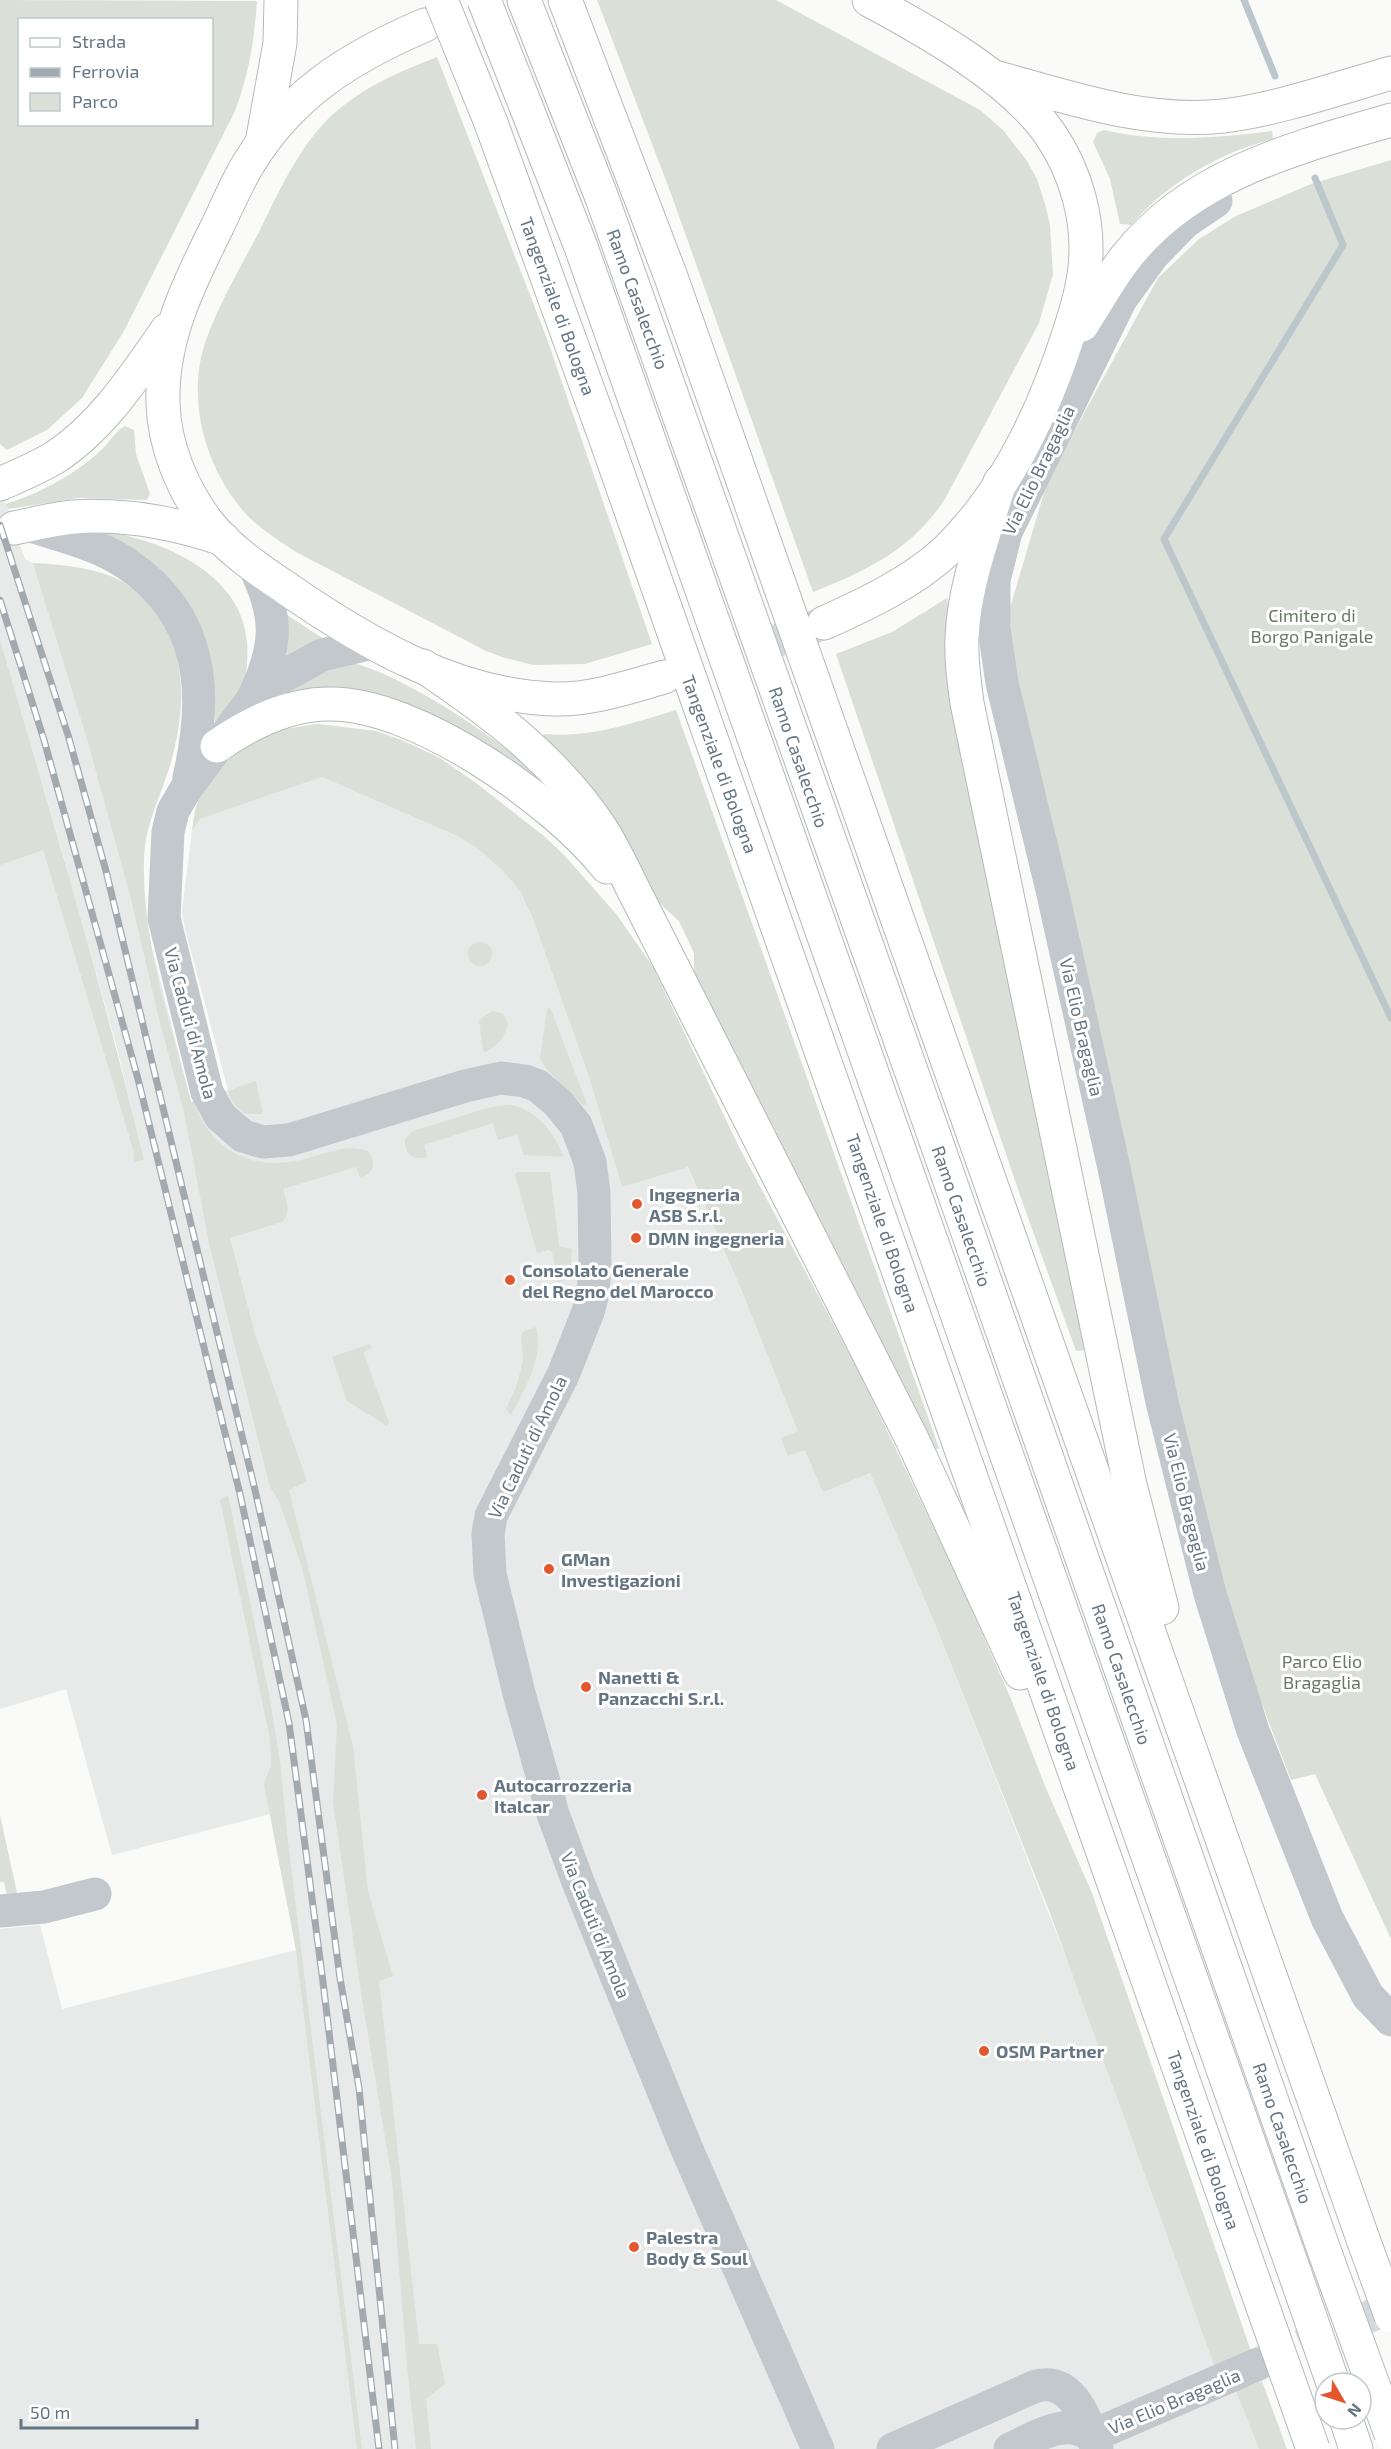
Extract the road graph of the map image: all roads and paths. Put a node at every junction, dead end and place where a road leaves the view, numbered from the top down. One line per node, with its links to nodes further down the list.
1 (281, 0): 11 (main road)
2 (484, 0): 34 (main road, Ramo Casalecchio, bridge)
3 (524, 0): 36 (main road, Ramo Casalecchio, bridge)
4 (565, 0): 29 (main road)
5 (869, 0): 8 (main road)
6 (433, 12): 11 (main road); 30 (main road, Tangenziale di Bologna, bridge)
7 (1391, 73): 8 (main road)
8 (989, 75): 13 (main road)
9 (1391, 120): 10 (main road)
10 (1343, 135): 13 (main road); 31 (street, Via Elio Bragaglia)
11 (262, 143): 12 (main road)
12 (176, 316): 15 (main road); 17 (main road)
13 (1061, 357): 14 (main road)
14 (1000, 482): 19 (main road); 29 (main road)
15 (0, 484)
16 (21, 526): 17 (main road); 25 (street, Via Caduti di Amola)
17 (223, 539): 18 (main road)
18 (254, 566): 20 (main road); 23 (street, Via Caduti di Amola)
19 (824, 623)
20 (374, 643): 21 (main road); 23 (street, Via Caduti di Amola)
21 (423, 666): 22 (main road); 26 (main road)
22 (664, 677)
23 (250, 703): 24 (street, Via Caduti di Amola)
24 (217, 746): 25 (street, Via Caduti di Amola); 26 (main road)
25 (187, 787): 38 (street, Via Caduti di Amola)
26 (657, 937): 30 (main road)
27 (95, 1894): 28 (street)
28 (0, 1911)
29 (1252, 1921): 32 (main road, bridge)
30 (1146, 1972): 41 (main road, Tangenziale di Bologna, bridge)
31 (1391, 2020)
32 (1391, 2316)
33 (1256, 2365): 37 (street, Via Elio Bragaglia)
34 (1329, 2371)
35 (1350, 2431): 42 (main road)
36 (1391, 2434)
37 (1095, 2443): 39 (street); 40 (street)
38 (818, 2449)
39 (893, 2449)
40 (1010, 2449)
41 (1314, 2449)
42 (1356, 2449)

